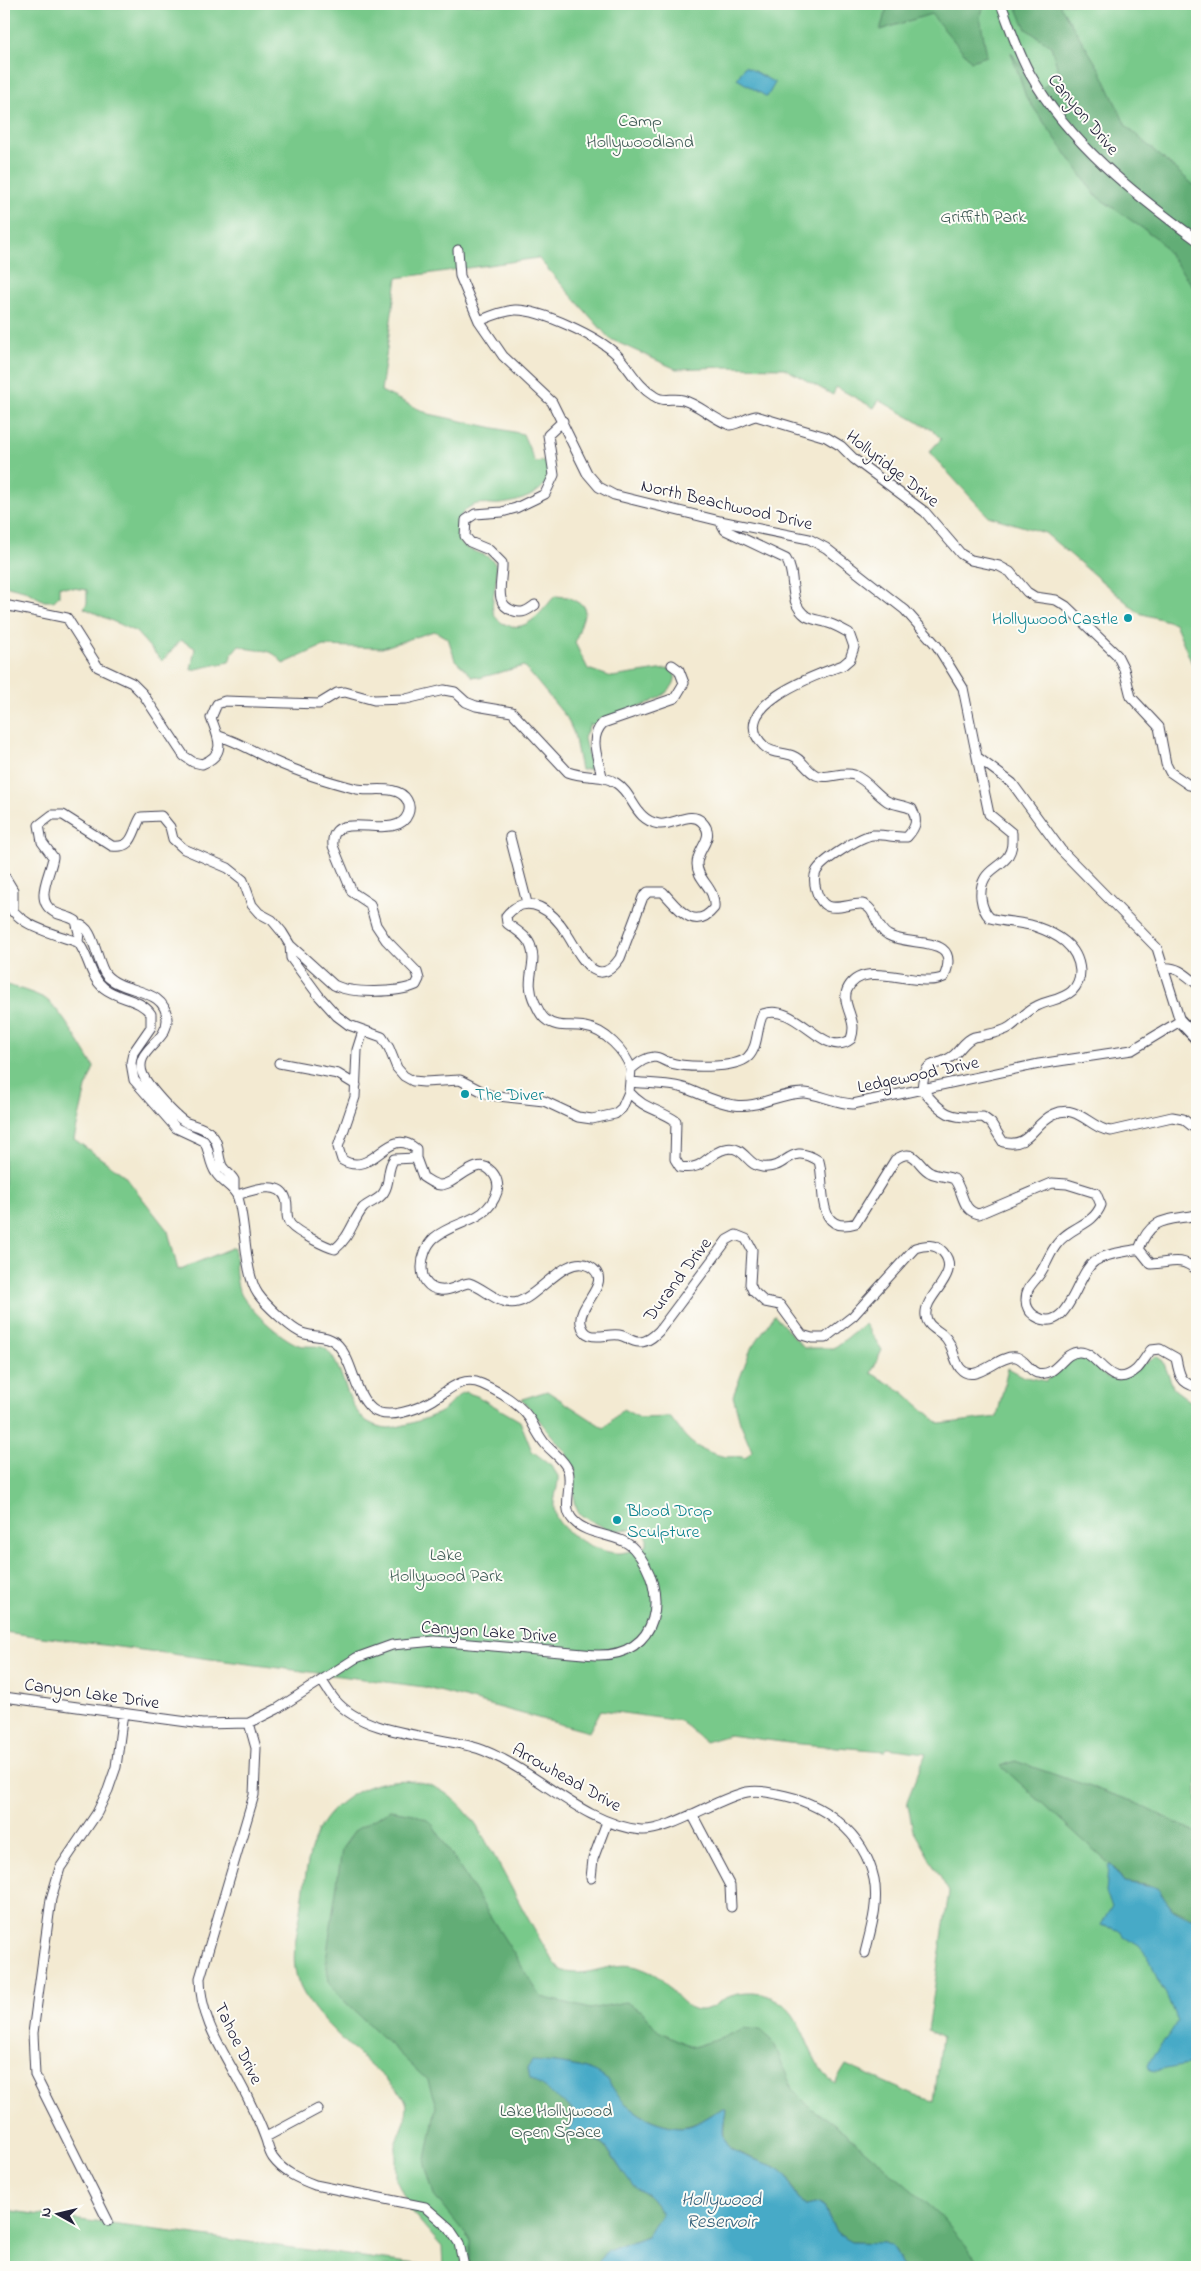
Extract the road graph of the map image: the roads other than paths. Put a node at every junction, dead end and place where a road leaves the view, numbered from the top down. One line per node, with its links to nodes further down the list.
1 (1001, 4): 2 (street, Canyon Drive)
2 (1197, 240)
3 (458, 250): 4 (street, North Beachwood Drive)
4 (479, 321): 5 (street, North Beachwood Drive); 13 (street, Hollyridge Drive)
5 (563, 421): 6 (street, North Beachwood Drive); 8 (street)
6 (720, 521): 11 (street, North Beachwood Drive); 30 (street)
7 (4, 605): 10 (street)
8 (535, 605)
9 (672, 665): 12 (street)
10 (219, 736): 12 (street); 21 (street)
11 (977, 757): 24 (street); 33 (street, North Beachwood Drive)
12 (602, 776): 17 (street)
13 (1197, 786)
14 (510, 836): 17 (street)
15 (4, 875): 18 (street)
16 (4, 895): 18 (street)
17 (527, 903): 30 (street)
18 (13, 912): 20 (street)
19 (78, 925): 20 (street); 21 (street); 22 (street)
20 (78, 942): 23 (street)
21 (290, 945): 27 (street)
22 (95, 950): 23 (street); 37 (street)
23 (84, 952): 37 (street)
24 (1162, 968): 25 (street); 26 (street)
25 (1197, 984)
26 (1180, 1021): 28 (street); 33 (street, Ledgewood Drive)
27 (363, 1031): 32 (street); 34 (street)
28 (1197, 1039)
29 (279, 1064): 32 (street)
30 (631, 1069): 31 (street)
31 (630, 1082): 33 (street, Ledgewood Drive); 34 (street)
32 (356, 1085): 36 (street)
33 (922, 1090): 35 (street)
34 (629, 1092): 39 (street)
35 (1197, 1130)
36 (416, 1158): 37 (street); 41 (street, Durand Drive)
37 (236, 1192): 42 (street, Canyon Lake Drive)
38 (1197, 1215): 39 (street)
39 (1139, 1249): 40 (street)
40 (1197, 1270)
41 (1197, 1386)
42 (322, 1681): 45 (street, Canyon Lake Drive); 47 (street, Arrowhead Drive)
43 (4, 1698): 44 (street, Canyon Lake Drive)
44 (122, 1713): 45 (street, Canyon Lake Drive); 53 (street)
45 (249, 1723): 52 (street, Tahoe Drive)
46 (692, 1814): 47 (street, Arrowhead Drive); 49 (street); 50 (street, Arrowhead Drive)
47 (607, 1822): 48 (street)
48 (591, 1878)
49 (731, 1907)
50 (865, 1953)
51 (318, 2109): 52 (street)
52 (266, 2137): 54 (street, Tahoe Drive)
53 (108, 2221)
54 (464, 2267)

